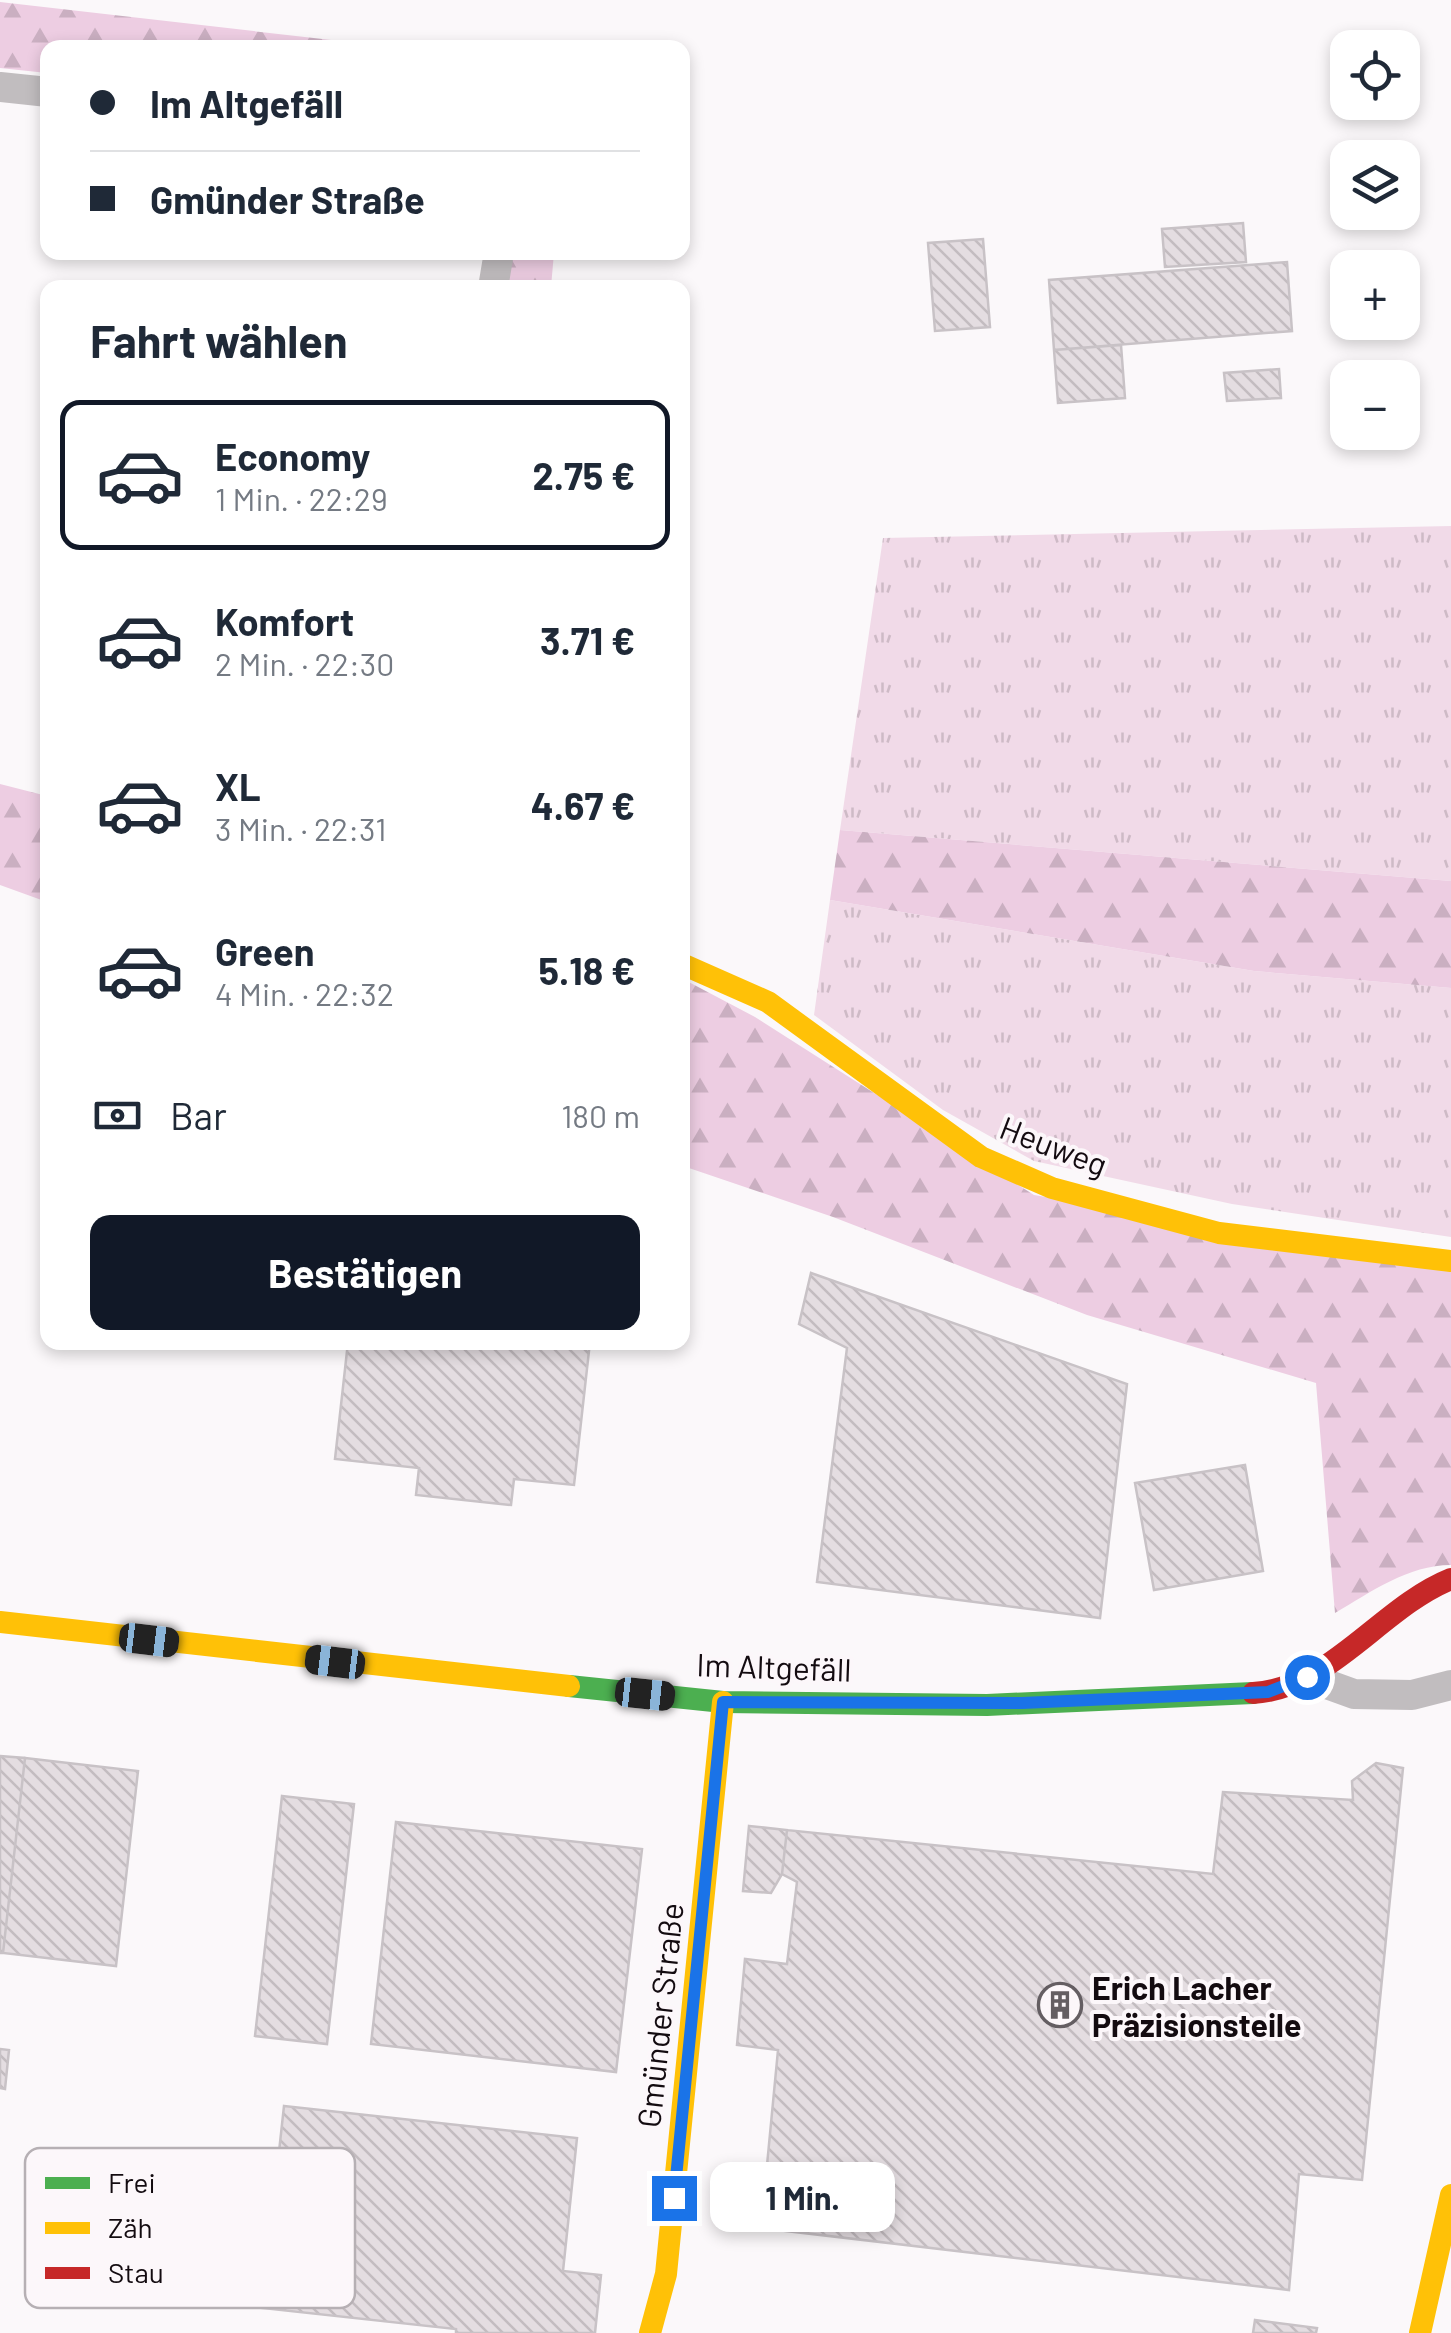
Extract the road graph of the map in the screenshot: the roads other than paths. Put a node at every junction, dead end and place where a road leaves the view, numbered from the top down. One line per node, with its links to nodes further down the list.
1 (0, 87): 2 (street)
2 (40, 91)
3 (690, 968): 4 (street, Heuweg)
4 (1451, 1261)
5 (1451, 1579): 7 (street, Im Altgefäll)
6 (0, 1622): 9 (street, Im Altgefäll)
7 (1307, 1677): 8 (street); 9 (street, Im Altgefäll)
8 (1451, 1685)
9 (723, 1702): 11 (street, Gmünder Straße)
10 (1451, 2195): 12 (street)
11 (650, 2333)
12 (1420, 2333)

